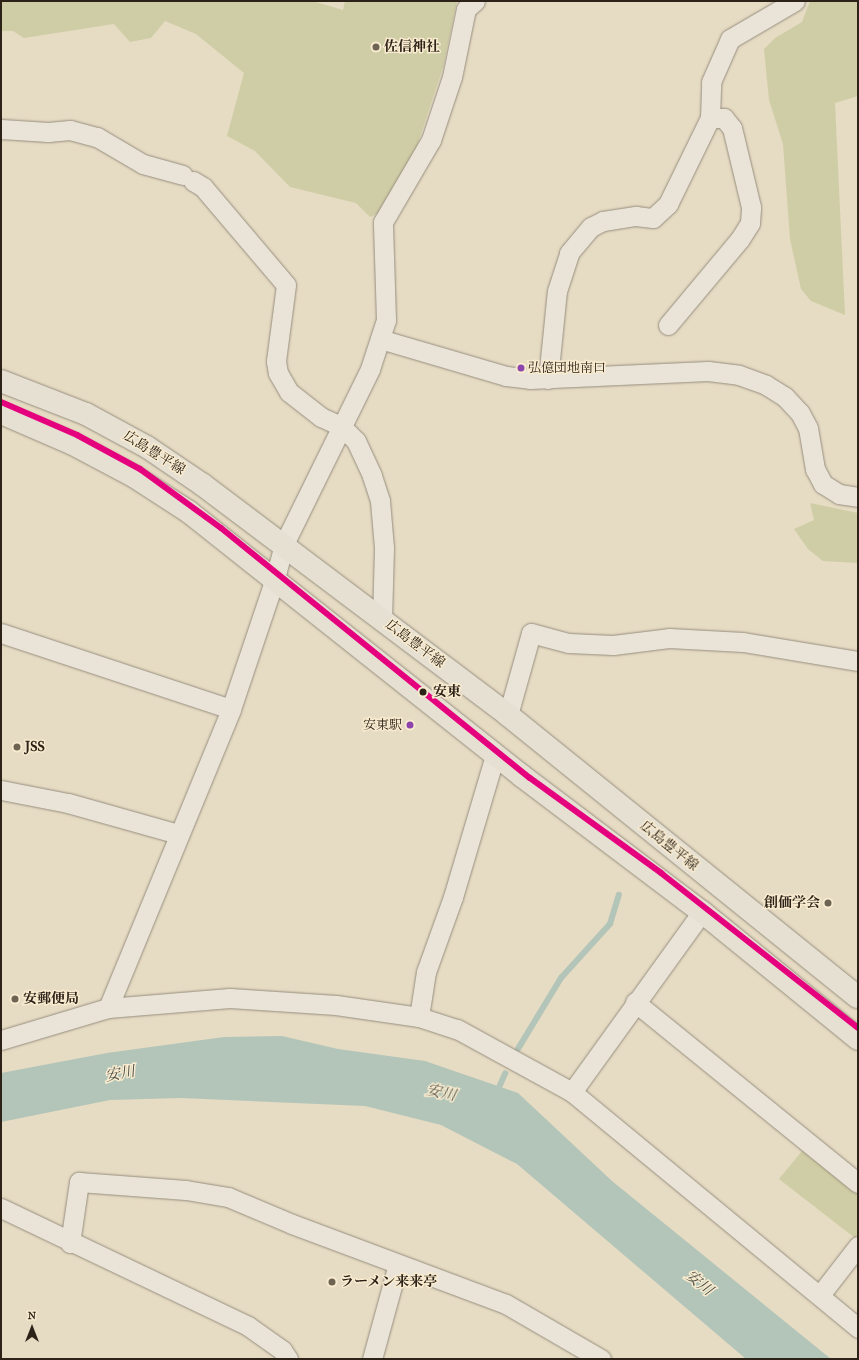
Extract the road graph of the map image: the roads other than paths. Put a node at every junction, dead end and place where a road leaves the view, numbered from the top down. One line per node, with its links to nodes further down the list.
1 (475, 1): 6 (street)
2 (795, 1): 3 (street)
3 (710, 118): 5 (street); 7 (street)
4 (1, 129): 10 (street)
5 (668, 325)
6 (380, 338): 7 (street); 10 (street)
7 (548, 379): 11 (street)
8 (1, 380): 12 (main road, 広島豊平線)
9 (1, 413): 13 (main road)
10 (342, 427): 12 (street); 14 (street)
11 (858, 497)
12 (284, 544): 13 (street); 14 (main road, 広島豊平線)
13 (275, 578): 17 (street); 19 (main road)
14 (382, 619): 18 (main road, 広島豊平線)
15 (1, 633): 17 (street)
16 (858, 662): 18 (street)
17 (231, 709): 21 (street)
18 (508, 715): 23 (main road, 広島豊平線)
19 (495, 755): 22 (main road); 26 (street)
20 (1, 790): 21 (street)
21 (178, 834): 25 (street)
22 (702, 912): 24 (street); 27 (main road)
23 (858, 997)
24 (635, 1002): 29 (street); 30 (street)
25 (108, 1008): 26 (street); 28 (street)
26 (419, 1017): 29 (street)
27 (858, 1039)
28 (1, 1040)
29 (572, 1092): 35 (street)
30 (858, 1182)
31 (1, 1208): 32 (street)
32 (70, 1243): 34 (street); 37 (street)
33 (858, 1246): 35 (street)
34 (398, 1264): 38 (street); 39 (street)
35 (820, 1295): 36 (street)
36 (858, 1328)
37 (288, 1359)
38 (372, 1359)
39 (602, 1359)

